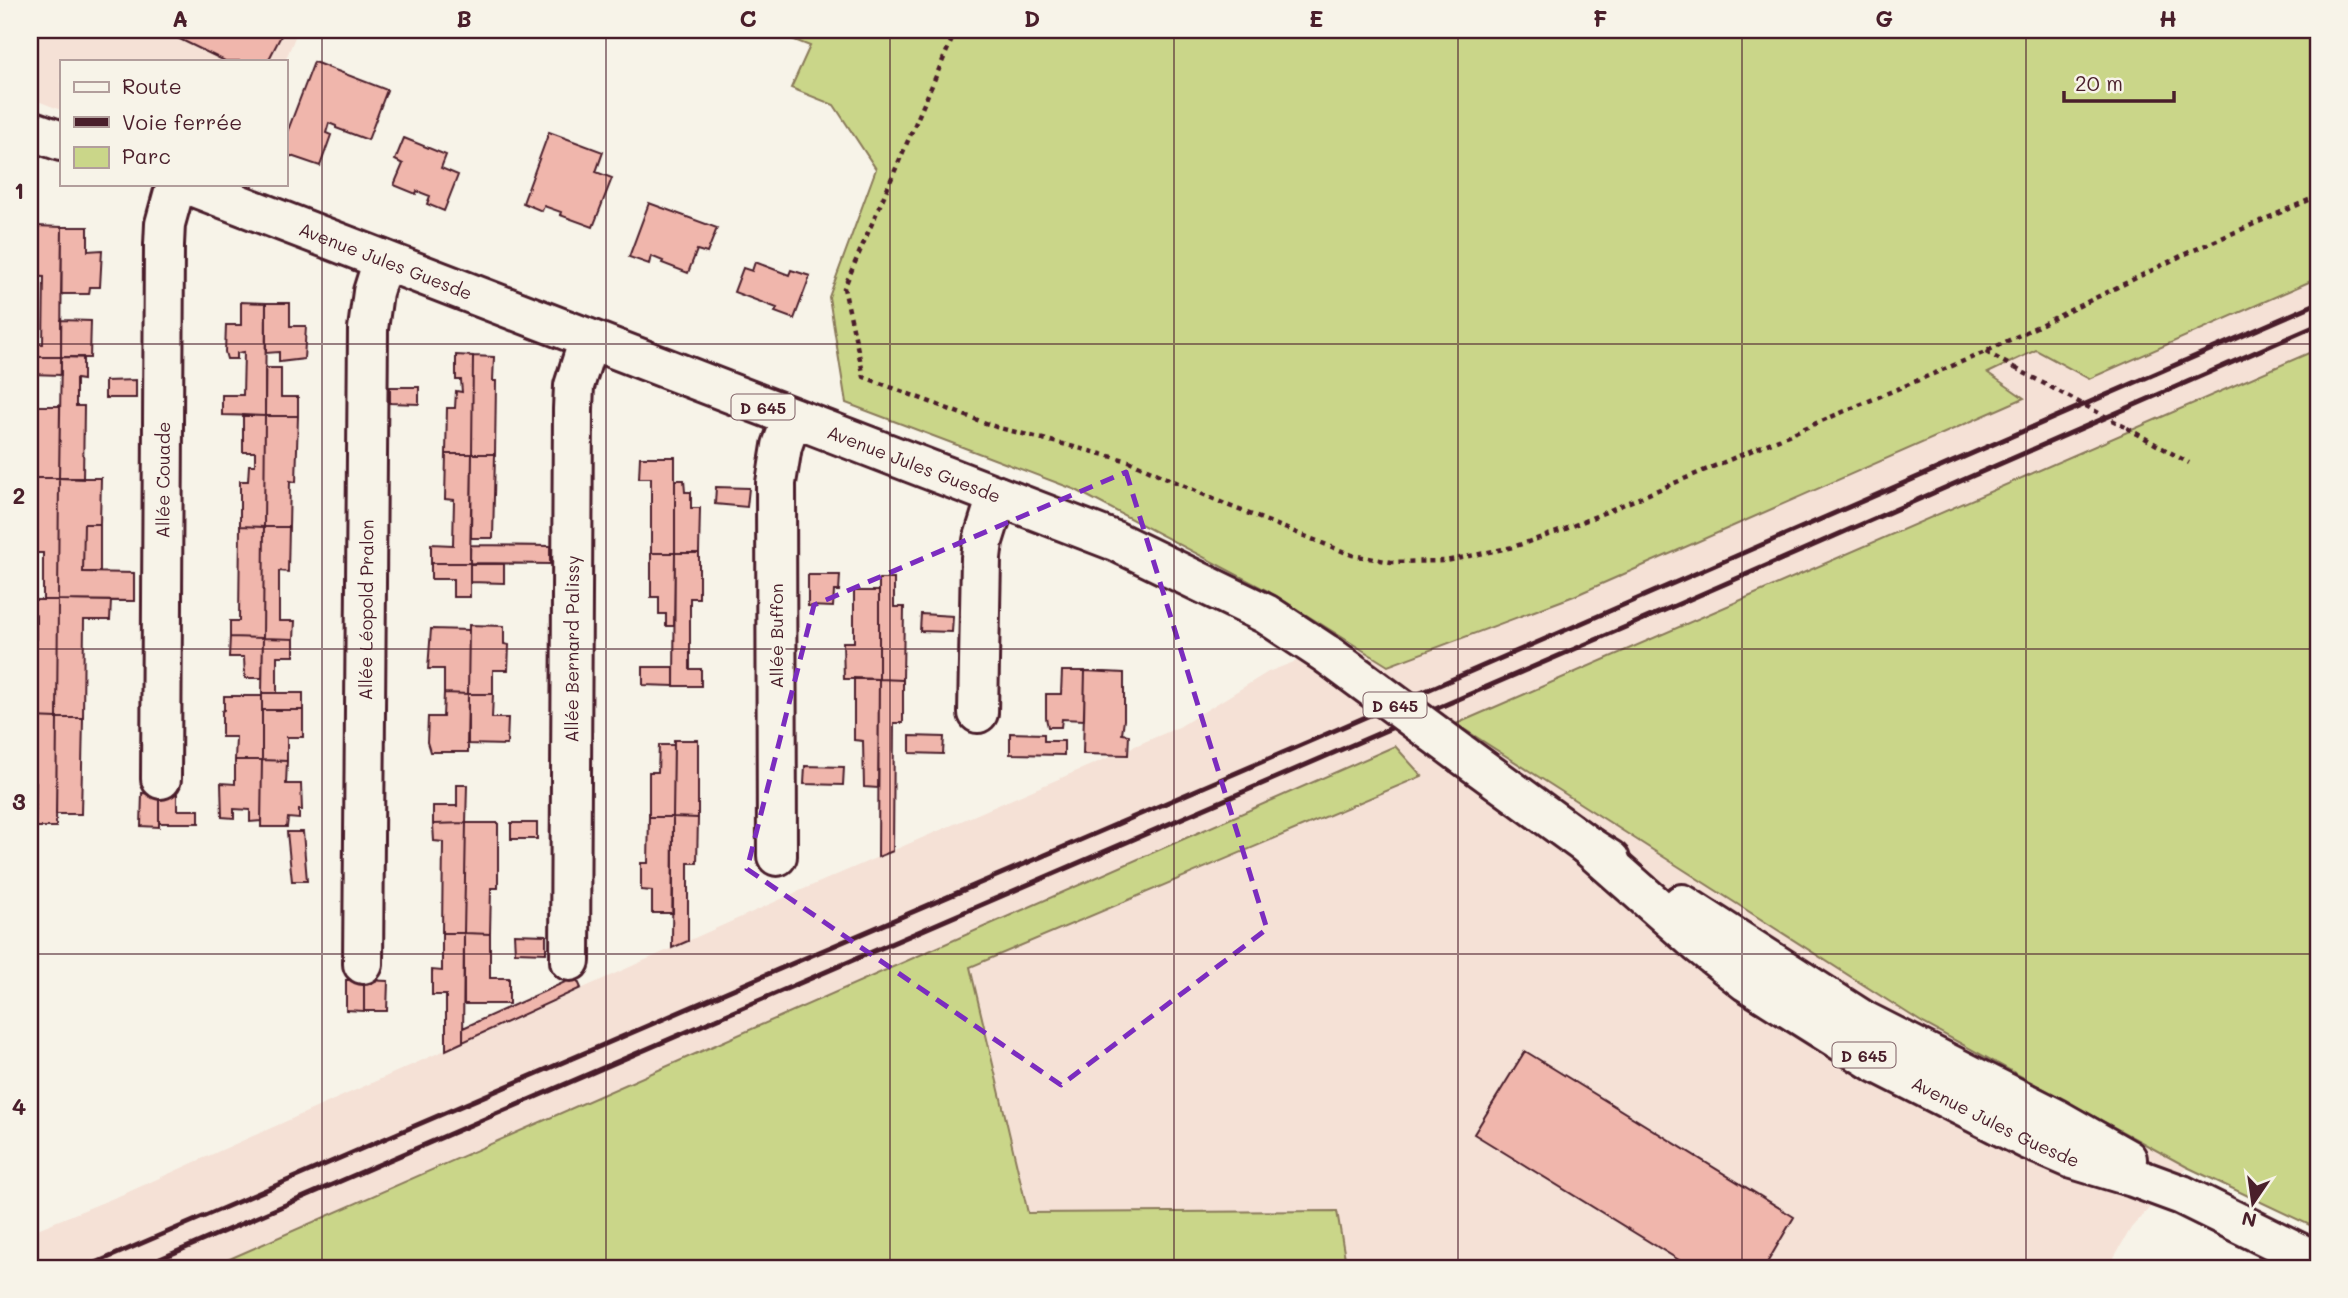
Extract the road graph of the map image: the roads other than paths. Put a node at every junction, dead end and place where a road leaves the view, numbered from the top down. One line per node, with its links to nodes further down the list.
1 (30, 130): 2 (street)
2 (60, 141)
3 (175, 186): 10 (street, Allée Couade)
4 (191, 186): 5 (street, Avenue Jules Guesde / D 645)
5 (383, 260): 6 (street, Avenue Jules Guesde / D 645); 13 (street, Allée Léopold Pralon)
6 (589, 339): 7 (street, Avenue Jules Guesde / D 645); 12 (street, Allée Bernard Palissy)
7 (792, 418): 8 (street, Avenue Jules Guesde / D 645); 11 (street, Allée Buffon)
8 (997, 496): 9 (street); 14 (street, Avenue Jules Guesde / D 645, bridge)
9 (978, 713)
10 (161, 779)
11 (777, 856)
12 (570, 961)
13 (363, 964)
14 (2318, 1262)

